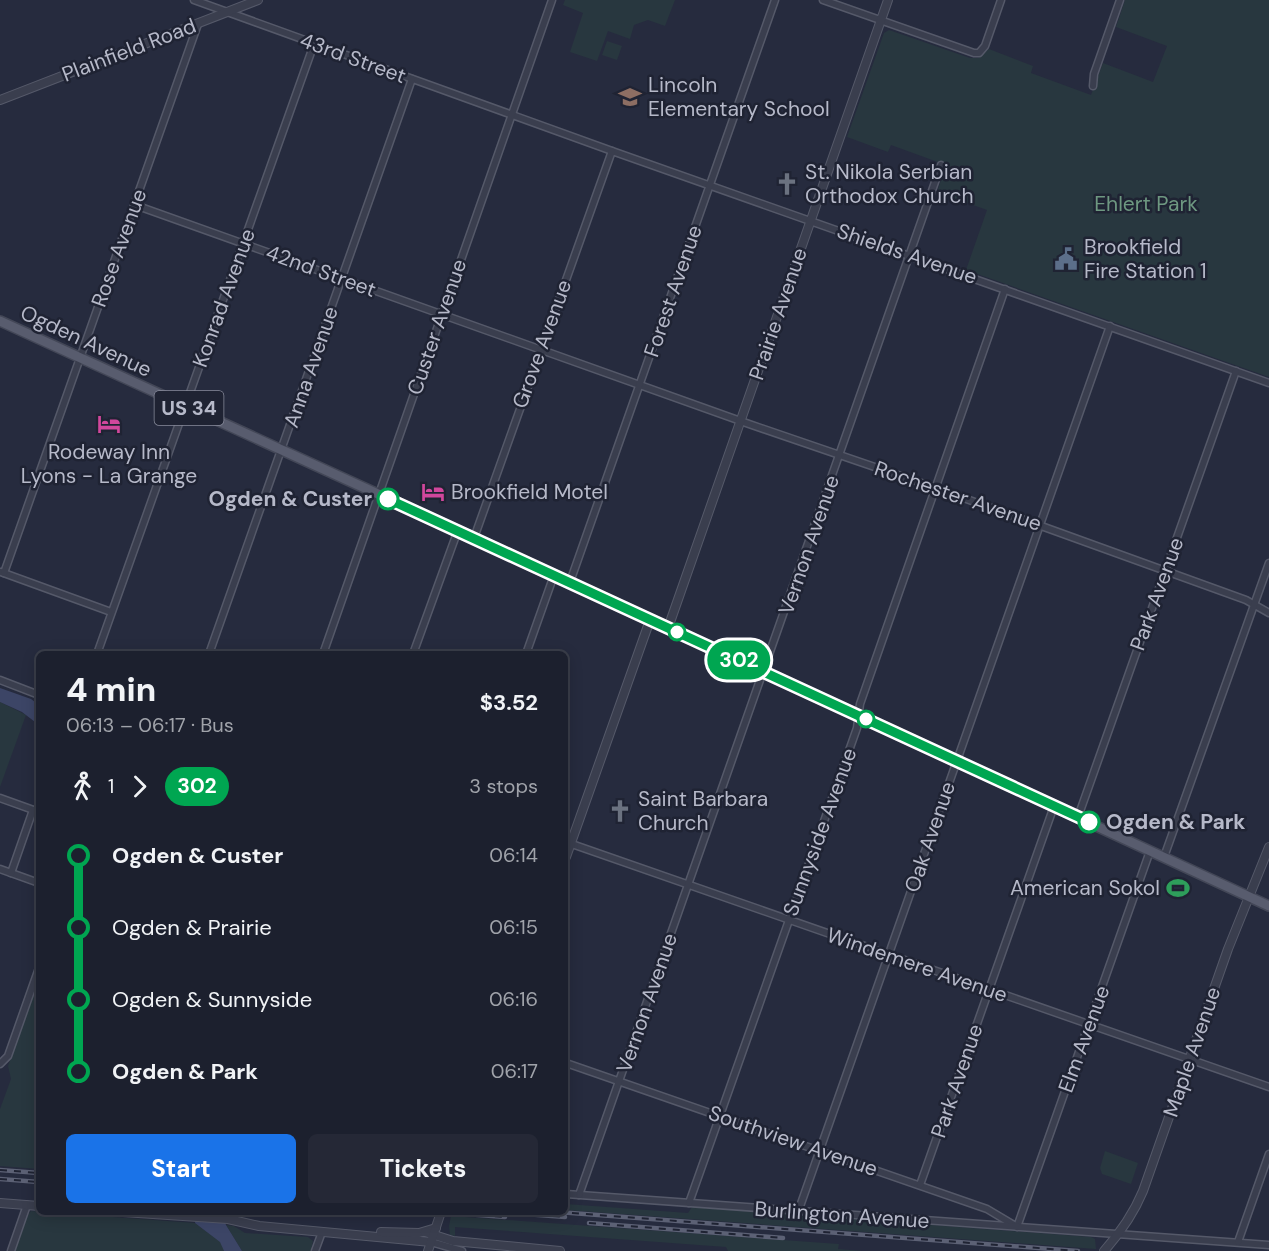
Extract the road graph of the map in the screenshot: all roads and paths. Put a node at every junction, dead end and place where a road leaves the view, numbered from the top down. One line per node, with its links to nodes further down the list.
1 (194, 0): 9 (street, 43rd Street)
2 (258, 0): 9 (street, Plainfield Road)
3 (552, 0): 16 (street, Custer Avenue)
4 (775, 0): 19 (street, Forest Avenue)
5 (823, 0): 10 (street)
6 (888, 0): 10 (street, Prairie Avenue)
7 (1001, 0): 10 (street)
8 (1120, 0): 14 (street)
9 (228, 12): 11 (street, Plainfield Road); 12 (street, 43rd Street)
10 (881, 21): 21 (street, Prairie Avenue)
11 (198, 24): 15 (street, Plainfield Road); 20 (street, Rose Avenue)
12 (314, 44): 13 (street, 43rd Street); 22 (street, Konrad Avenue)
13 (412, 79): 16 (street, 43rd Street); 24 (street, Anna Avenue)
14 (1094, 86)
15 (0, 100)
16 (512, 114): 17 (street, Shields Avenue); 26 (street, Custer Avenue)
17 (612, 151): 19 (street, Shields Avenue); 29 (street, Grove Avenue)
18 (941, 165): 23 (street, Vernon Avenue)
19 (710, 185): 21 (street, Shields Avenue); 33 (street, Forest Avenue)
20 (135, 205): 22 (street, 42nd Street); 30 (street, Rose Avenue)
21 (811, 220): 23 (street, Shields Avenue); 35 (street, Prairie Avenue)
22 (243, 243): 24 (street, 42nd Street); 34 (street, Konrad Avenue)
23 (911, 255): 25 (street, Shields Avenue); 37 (street, Vernon Avenue)
24 (341, 278): 26 (street, 42nd Street); 36 (street, Anna Avenue)
25 (1005, 289): 28 (street, Shields Avenue); 38 (street, Sunnyside Avenue)
26 (441, 314): 29 (street, Rochester Avenue); 39 (street, Custer Avenue)
27 (0, 321): 30 (main road, Ogden Avenue / US 34)
28 (1110, 326): 31 (street, Shields Avenue); 40 (street, Oak Avenue)
29 (540, 350): 33 (street, Rochester Avenue); 42 (street, Grove Avenue)
30 (80, 358): 34 (main road, Ogden Avenue / US 34); 45 (street, Rose Avenue)
31 (1236, 371): 32 (street, Shields Avenue); 44 (street, Park Avenue)
32 (1269, 383)
33 (640, 385): 35 (street, Rochester Avenue); 47 (street, Forest Avenue)
34 (185, 406): 36 (main road, Ogden Avenue / US 34); 49 (street, Konrad Avenue)
35 (740, 421): 37 (street, Rochester Avenue); 52 (street, Prairie Avenue)
36 (281, 450): 39 (main road, Ogden Avenue / US 34); 54 (street, Anna Avenue)
37 (840, 455): 38 (street, Rochester Avenue); 58 (street, Vernon Avenue)
38 (936, 488): 40 (street, Rochester Avenue); 61 (street, Sunnyside Avenue)
39 (378, 495): 41 (main road, Ogden Avenue / US 34); 55 (street, Custer Avenue)
40 (1040, 525): 44 (street, Rochester Avenue); 62 (street, Oak Avenue)
41 (458, 530): 42 (main road, Ogden Avenue / US 34); 56 (street)
42 (474, 538): 46 (main road, Ogden Avenue / US 34)
43 (1269, 563): 48 (street)
44 (1166, 571): 48 (street, Rochester Avenue); 66 (street, Park Avenue)
45 (2, 573): 49 (street)
46 (554, 575): 47 (main road, Ogden Avenue / US 34); 57 (street)
47 (570, 582): 51 (main road, Ogden Avenue / US 34)
48 (1254, 605): 50 (street, Rochester Avenue); 70 (street)
49 (111, 612): 53 (street, Konrad Avenue)
50 (1269, 613)
51 (650, 620): 52 (main road, Ogden Avenue / US 34); 67 (street)
52 (668, 628): 58 (main road, Ogden Avenue / US 34)
53 (98, 651)
54 (209, 651)
55 (323, 651)
56 (414, 651)
57 (527, 651)
58 (765, 672): 61 (main road, Ogden Avenue / US 34); 74 (street, Vernon Avenue)
59 (0, 680): 60 (street)
60 (36, 694)
61 (859, 716): 62 (main road, Ogden Avenue / US 34); 77 (street, Sunnyside Avenue)
62 (957, 762): 64 (main road, Ogden Avenue / US 34); 78 (street, Oak Avenue)
63 (0, 798): 65 (street)
64 (1054, 806): 66 (main road, Ogden Avenue / US 34); 80 (street, Park Avenue)
65 (36, 811): 72 (street)
66 (1078, 817): 69 (main road, Ogden Avenue / US 34)
67 (568, 843): 74 (street, Windemere Avenue)
68 (1269, 847): 75 (street, Maple Avenue)
69 (1150, 851): 70 (main road, Ogden Avenue / US 34); 81 (street, Elm Avenue)
70 (1164, 857): 75 (main road, Ogden Avenue / US 34)
71 (0, 869): 72 (street)
72 (11, 873): 73 (street)
73 (36, 882)
74 (688, 885): 77 (street, Windemere Avenue); 85 (street, Vernon Avenue)
75 (1249, 897): 76 (main road, Ogden Avenue / US 34); 82 (street, Maple Avenue)
76 (1269, 906)
77 (789, 920): 78 (street, Windemere Avenue); 87 (street, Sunnyside Avenue)
78 (889, 955): 80 (street, Windemere Avenue); 88 (street, Oak Avenue)
79 (36, 977): 83 (street)
80 (989, 991): 81 (street, Windemere Avenue); 90 (street, Park Avenue)
81 (1090, 1025): 82 (street, Windemere Avenue); 100 (street, Elm Avenue)
82 (1190, 1059): 86 (street, Windemere Avenue); 104 (street, Maple Avenue)
83 (0, 1064)
84 (568, 1064): 85 (street, Southview Avenue)
85 (619, 1082): 87 (street, Southview Avenue); 92 (street, Vernon Avenue)
86 (1269, 1087)
87 (719, 1116): 88 (street, Southview Avenue); 94 (street, Sunnyside Avenue)
88 (820, 1151): 90 (street, Southview Avenue); 97 (street, Oak Avenue)
89 (1269, 1154): 105 (street)
90 (920, 1185): 100 (street, Southview Avenue)
91 (568, 1194): 92 (street, Burlington Avenue)
92 (579, 1195): 94 (street, Burlington Avenue)
93 (0, 1203): 95 (street)
94 (689, 1203): 97 (street, Burlington Avenue)
95 (27, 1205): 96 (street); 107 (street)
96 (36, 1206)
97 (798, 1212): 100 (street, Burlington Avenue)
98 (164, 1215): 101 (street)
99 (440, 1215): 103 (street)
100 (1017, 1227): 104 (street, Burlington Avenue)
101 (322, 1232): 102 (street); 108 (street)
102 (355, 1234): 103 (street); 103 (street)
103 (434, 1234): 109 (street); 110 (street); 111 (street); 112 (street)
104 (1119, 1235): 105 (street, Burlington Avenue); 113 (street, Maple Avenue)
105 (1238, 1242): 106 (street, Burlington Avenue)
106 (1269, 1245)
107 (11, 1251)
108 (315, 1251)
109 (428, 1251)
110 (436, 1251)
111 (462, 1251)
112 (560, 1251)
113 (1104, 1251)

